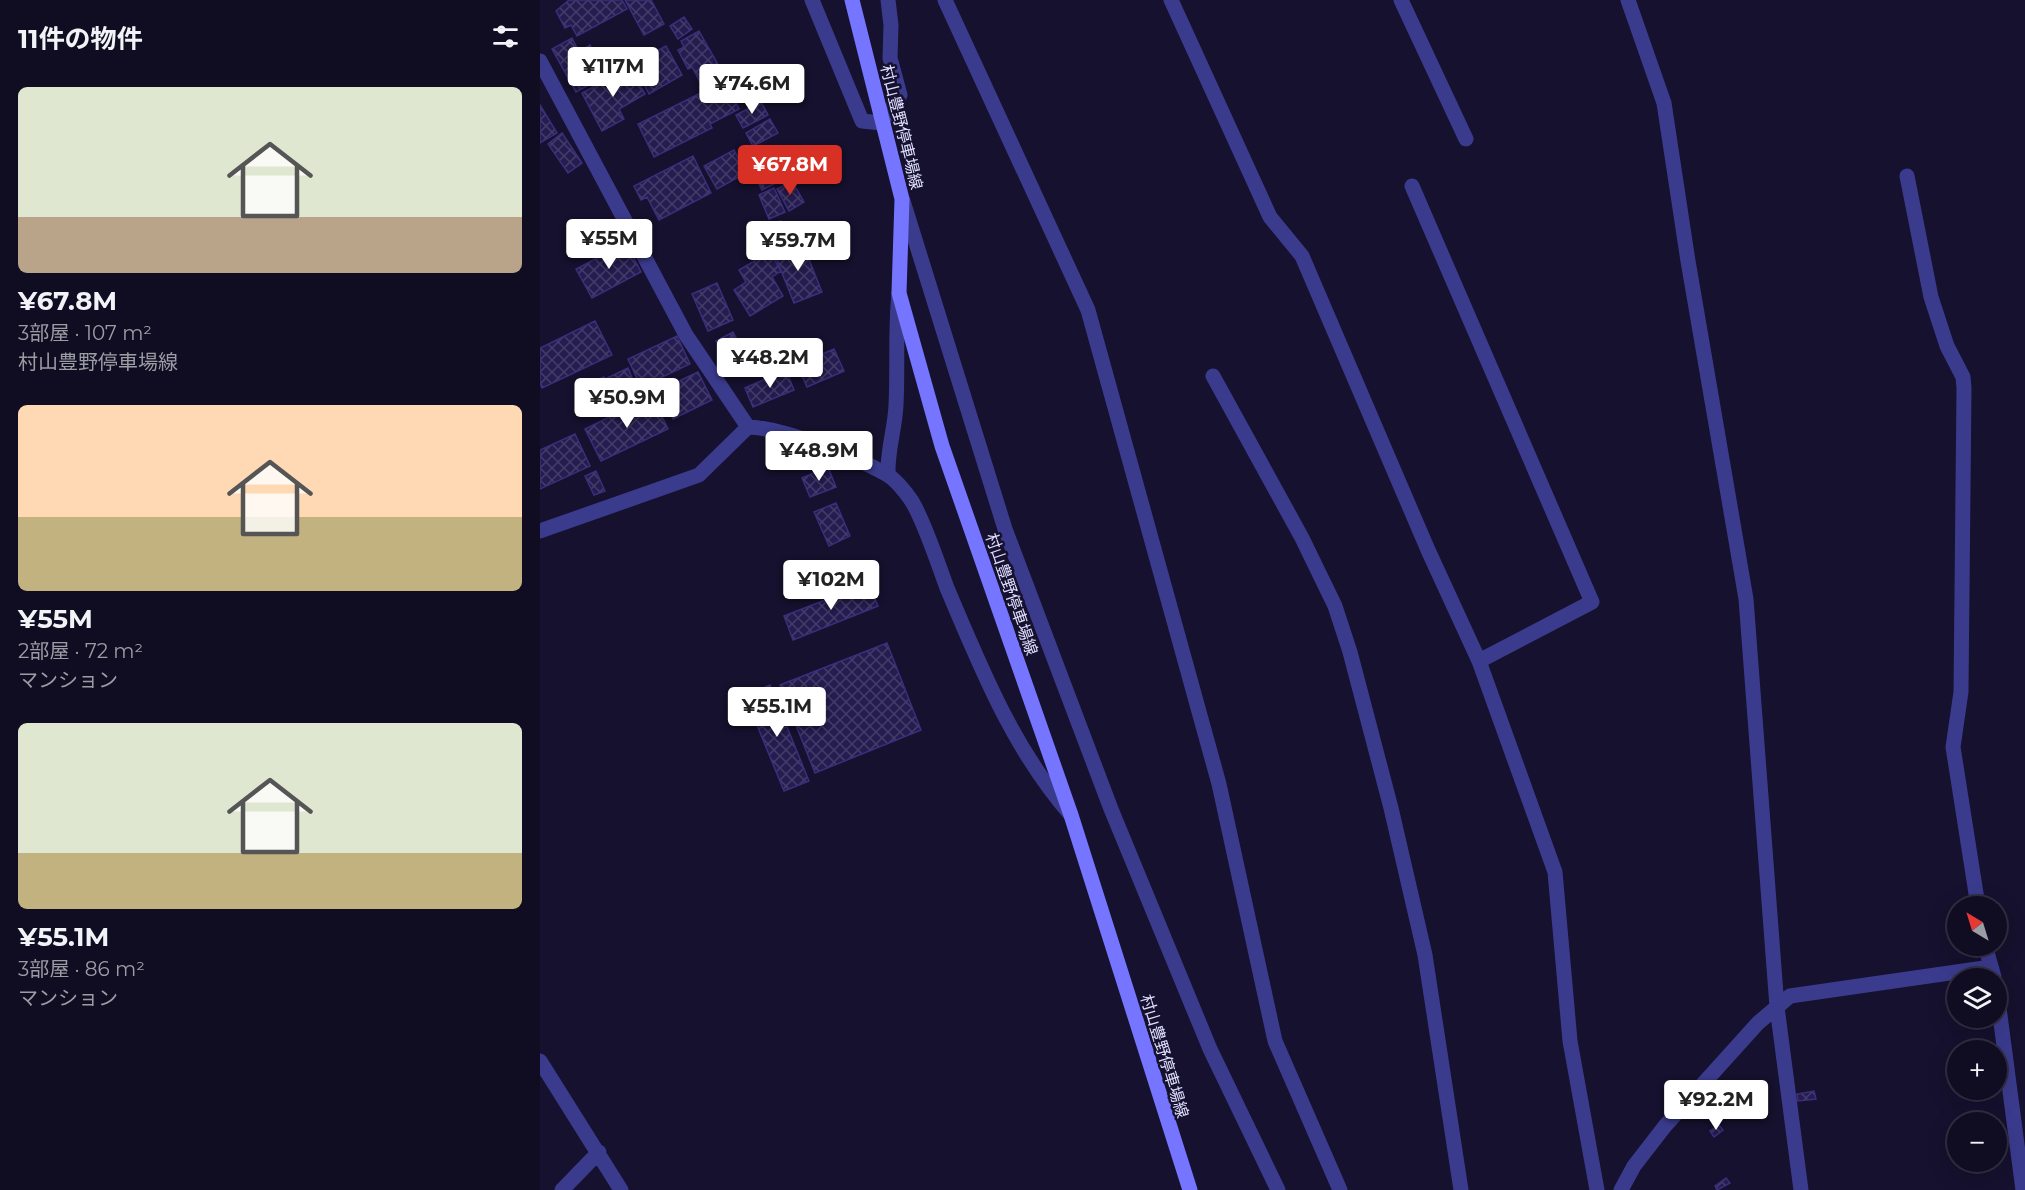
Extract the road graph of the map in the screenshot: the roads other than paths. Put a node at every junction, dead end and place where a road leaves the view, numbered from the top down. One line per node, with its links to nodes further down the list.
1 (812, 0): 9 (street)
2 (852, 0): 9 (main road, 村山豊野停車場線)
3 (888, 0): 9 (street)
4 (945, 0): 31 (street)
5 (1172, 0): 19 (street)
6 (1401, 0): 10 (street)
7 (1628, 0): 23 (street)
8 (540, 61): 16 (street)
9 (882, 123): 13 (main road, 村山豊野停車場線)
10 (1466, 139)
11 (1907, 176): 21 (street)
12 (1412, 186): 19 (street)
13 (902, 199): 14 (main road, 村山豊野停車場線); 30 (street)
14 (899, 293): 17 (street); 20 (main road, 村山豊野停車場線)
15 (1213, 376): 32 (street)
16 (748, 427): 17 (street); 18 (street)
17 (888, 475): 20 (street)
18 (540, 531)
19 (1479, 661): 33 (street)
20 (1071, 815): 29 (main road, 村山豊野停車場線)
21 (1976, 896)
22 (1947, 978): 23 (street)
23 (1777, 1007): 34 (street); 35 (street)
24 (2002, 1028): 36 (street)
25 (540, 1061): 26 (street)
26 (599, 1152): 27 (street); 28 (street)
27 (562, 1190)
28 (621, 1190)
29 (1190, 1190)
30 (1278, 1190)
31 (1340, 1190)
32 (1461, 1190)
33 (1597, 1190)
34 (1621, 1190)
35 (1801, 1190)
36 (2023, 1190)

